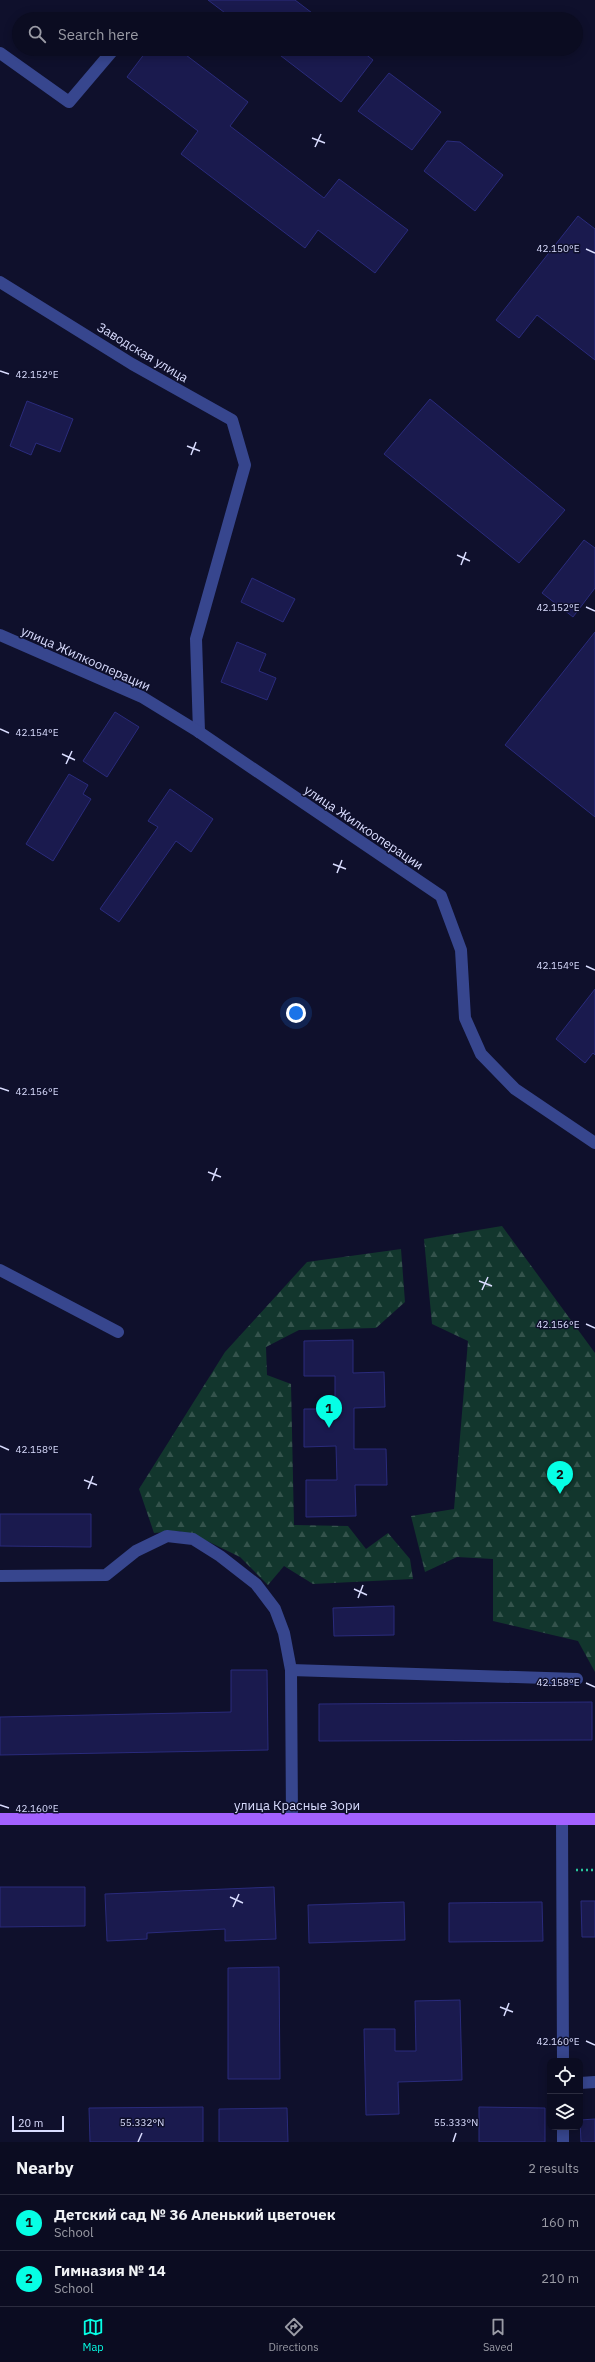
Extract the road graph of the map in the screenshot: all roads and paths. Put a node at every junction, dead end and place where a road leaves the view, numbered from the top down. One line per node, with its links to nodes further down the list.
1 (0, 53): 2 (street)
2 (108, 56)
3 (0, 282): 5 (street, Заводская улица)
4 (0, 635): 5 (street, улица Жилкооперации)
5 (199, 732): 6 (street, улица Жилкооперации)
6 (595, 1143)
7 (0, 1270): 8 (street)
8 (118, 1332)
9 (0, 1576): 10 (street)
10 (291, 1670): 11 (street); 13 (street)
11 (577, 1679)
12 (0, 1819): 13 (main road, улица Красные Зори)
13 (292, 1819): 14 (main road, улица Красные Зори)
14 (562, 1819): 15 (main road, улица Красные Зори); 16 (street)
15 (595, 1819)
16 (563, 2058)
17 (595, 2082): 18 (street)
18 (583, 2083)
19 (563, 2130): 20 (street)
20 (564, 2142)

